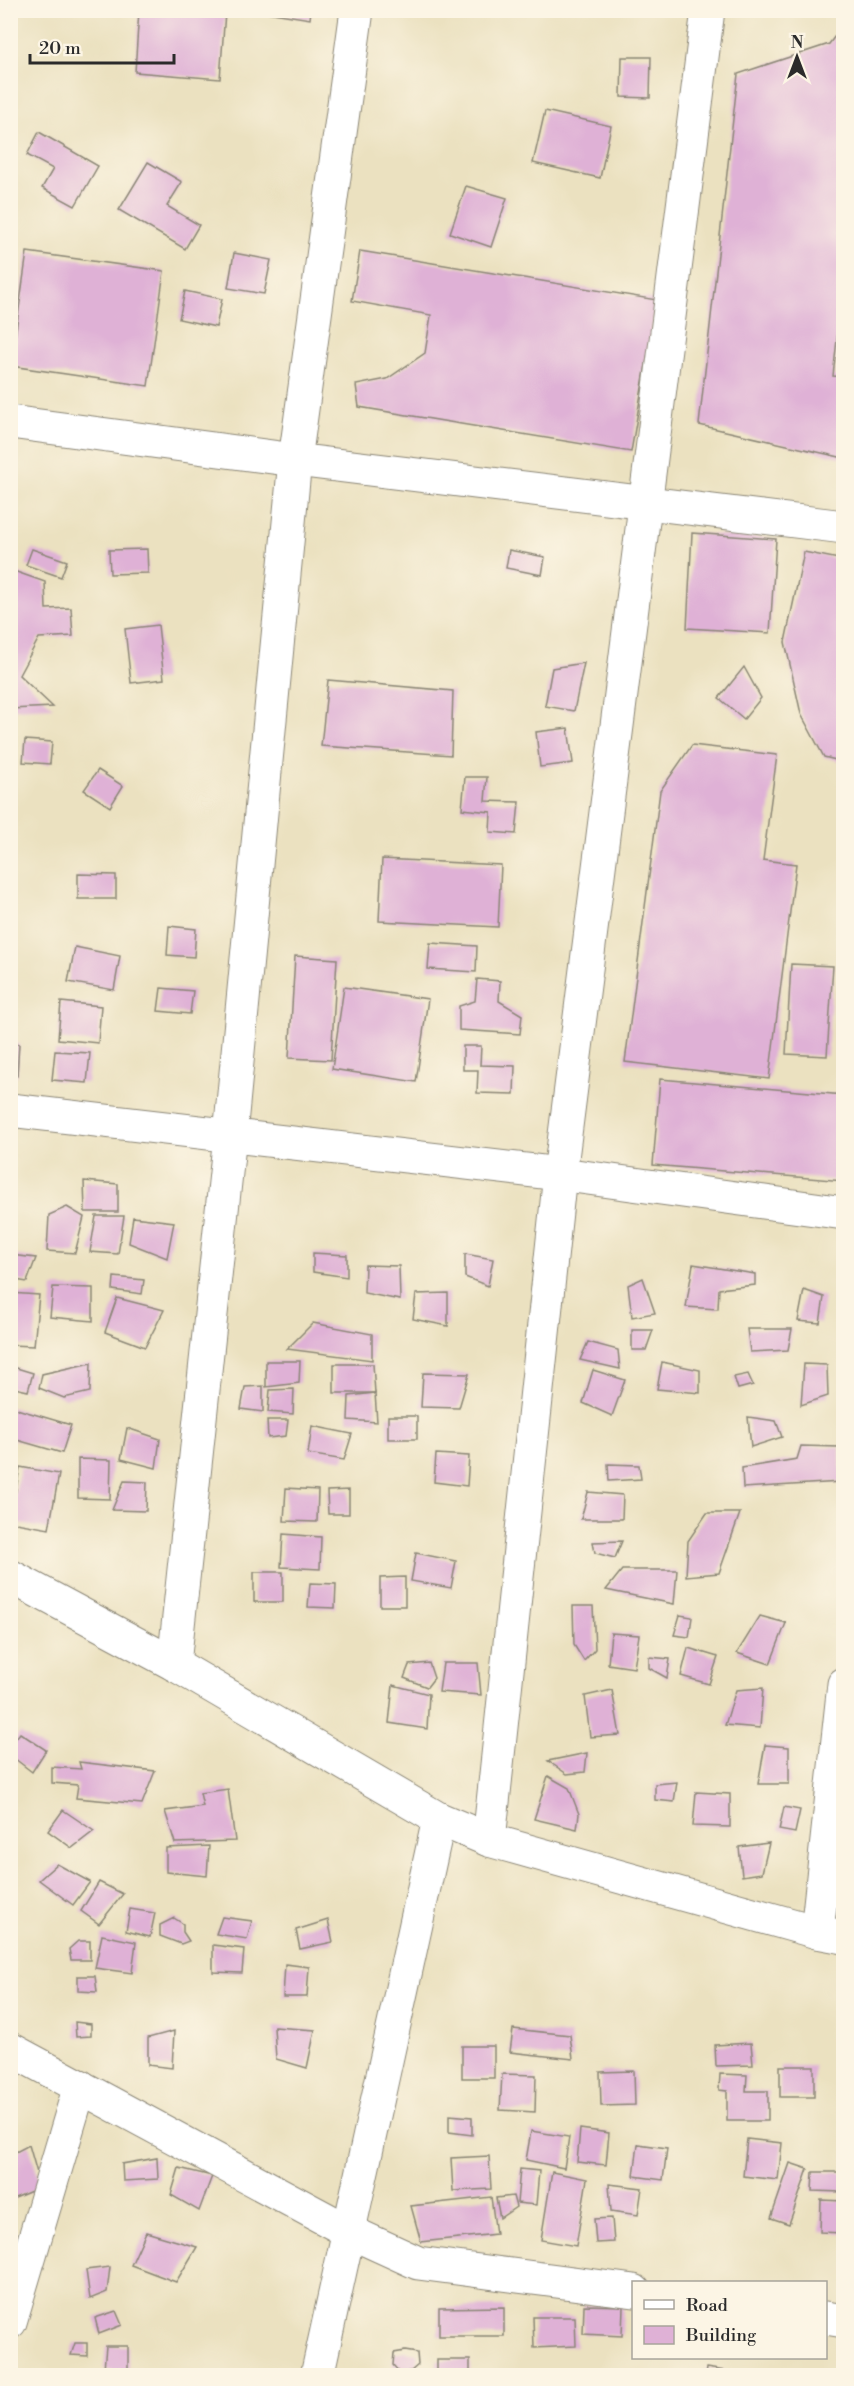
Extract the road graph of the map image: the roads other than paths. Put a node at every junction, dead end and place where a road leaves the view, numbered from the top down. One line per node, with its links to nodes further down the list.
1 (357, 10): 4 (street)
2 (708, 10): 5 (street)
3 (10, 422): 4 (street)
4 (295, 460): 5 (street); 8 (street)
5 (644, 501): 6 (street); 9 (street)
6 (843, 527)
7 (10, 1110): 8 (street)
8 (230, 1135): 9 (street); 12 (street)
9 (560, 1174): 10 (street); 15 (street)
10 (843, 1213)
11 (10, 1576): 12 (street)
12 (174, 1664): 14 (street)
13 (843, 1684): 16 (street)
14 (440, 1820): 15 (street); 19 (street)
15 (489, 1840): 16 (street)
16 (830, 1934)
17 (10, 2049): 18 (street)
18 (80, 2086): 19 (street); 23 (street)
19 (348, 2230): 20 (street); 24 (street)
20 (632, 2291)
21 (827, 2318): 22 (street)
22 (843, 2321)
23 (10, 2322)
24 (317, 2376)

